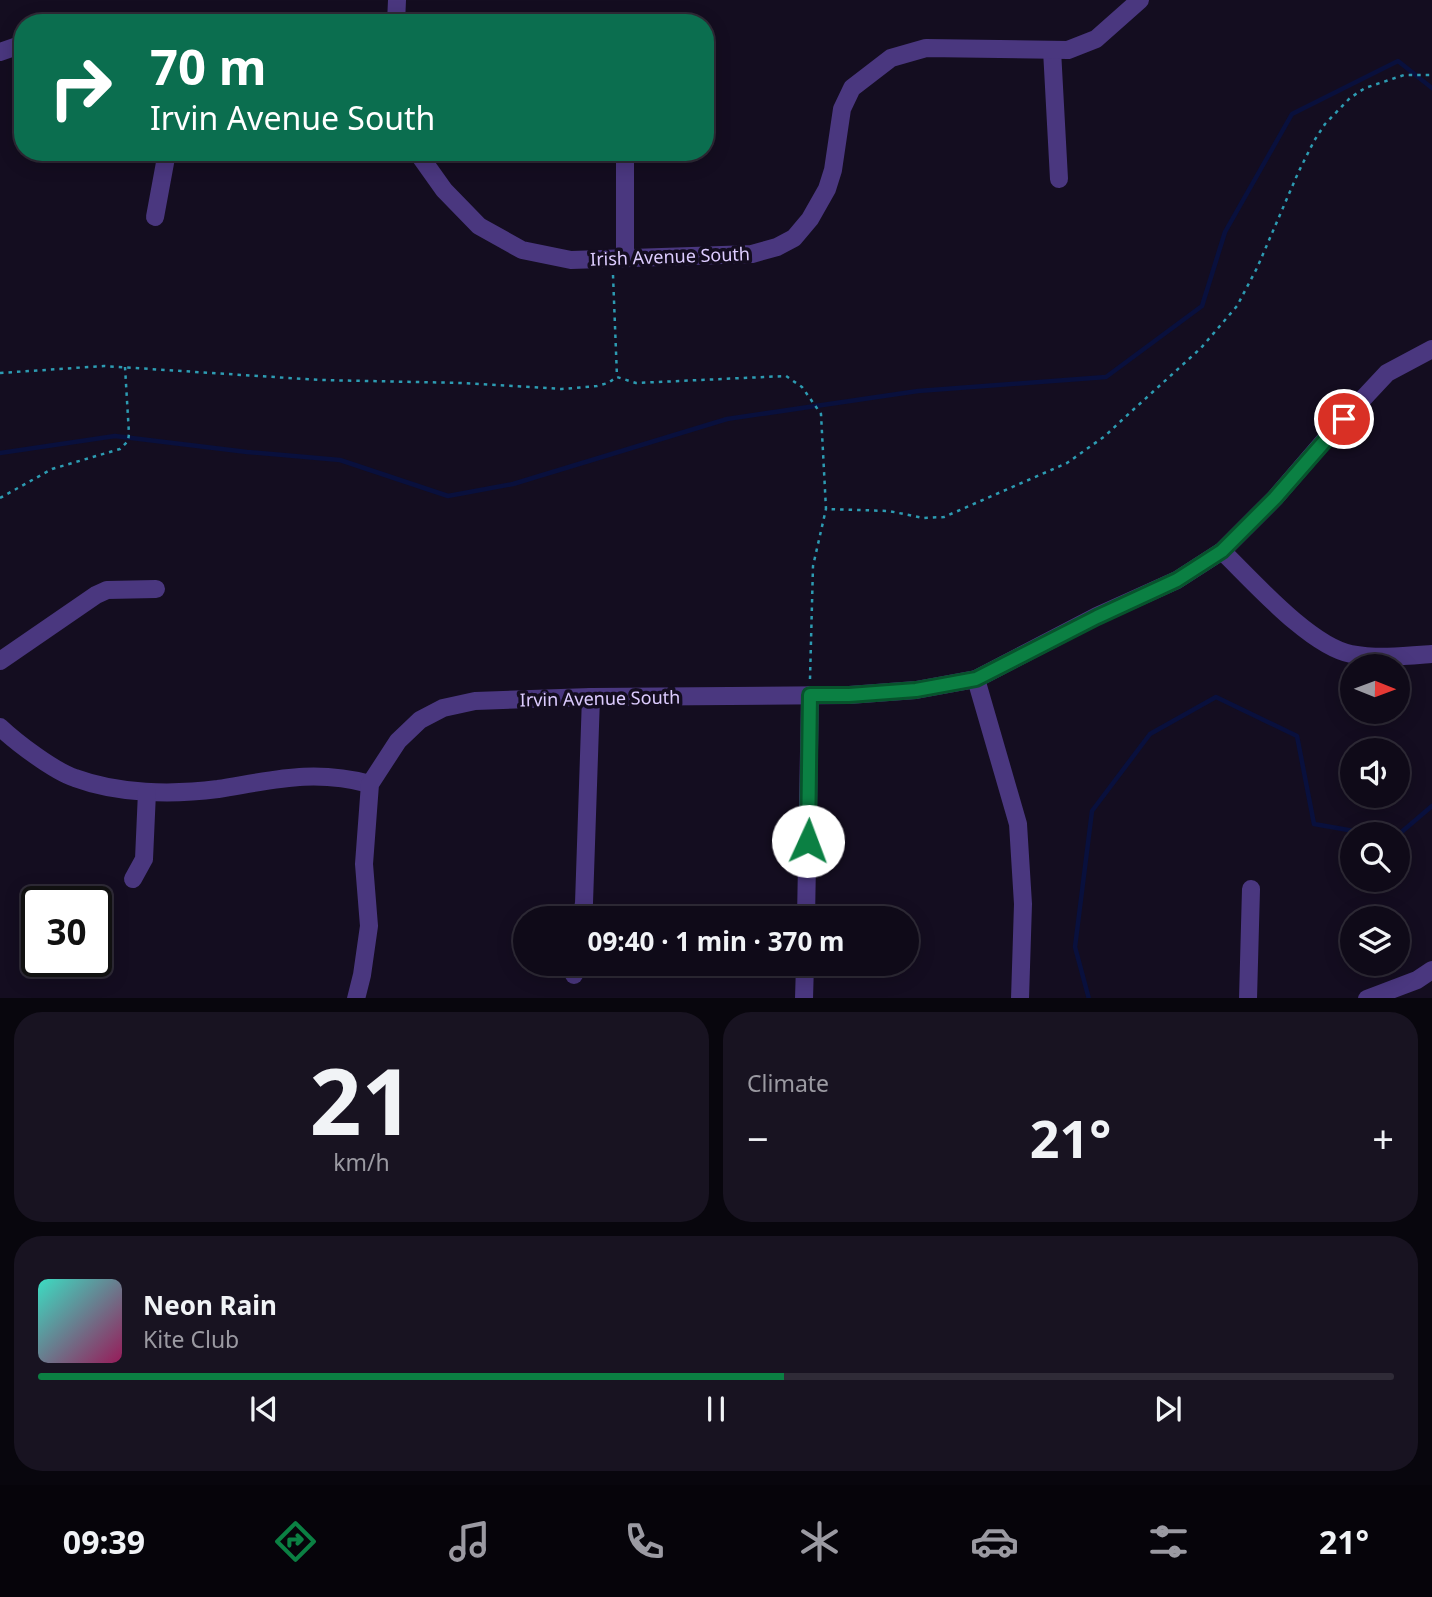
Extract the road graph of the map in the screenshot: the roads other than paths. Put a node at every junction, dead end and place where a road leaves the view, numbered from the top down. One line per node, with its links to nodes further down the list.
1 (1140, 0): 2 (street, Irish Avenue South)
2 (1052, 50): 6 (street); 8 (street, Irish Avenue South)
3 (165, 161): 7 (street)
4 (423, 161): 8 (street, Irish Avenue South)
5 (624, 161): 8 (street)
6 (1059, 179)
7 (155, 217)
8 (619, 258)
9 (1432, 349): 10 (street, Irvin Avenue South)
10 (1222, 551): 12 (street); 14 (street, Irvin Avenue South)
11 (156, 589): 13 (street)
12 (1432, 654)
13 (0, 661)
14 (976, 679): 15 (street, Irvin Avenue South); 28 (street)
15 (810, 695): 16 (street, Irvin Avenue South); 23 (street)
16 (591, 697): 18 (street, Irvin Avenue South); 22 (street)
17 (0, 727): 19 (street)
18 (370, 784): 19 (street); 26 (street)
19 (147, 792): 20 (street)
20 (133, 879)
21 (1251, 889): 29 (street)
22 (583, 906)
23 (806, 906)
24 (1432, 970): 30 (street)
25 (805, 976): 27 (street)
26 (356, 998)
27 (804, 998)
28 (1020, 998)
29 (1248, 998)
30 (1370, 998)

